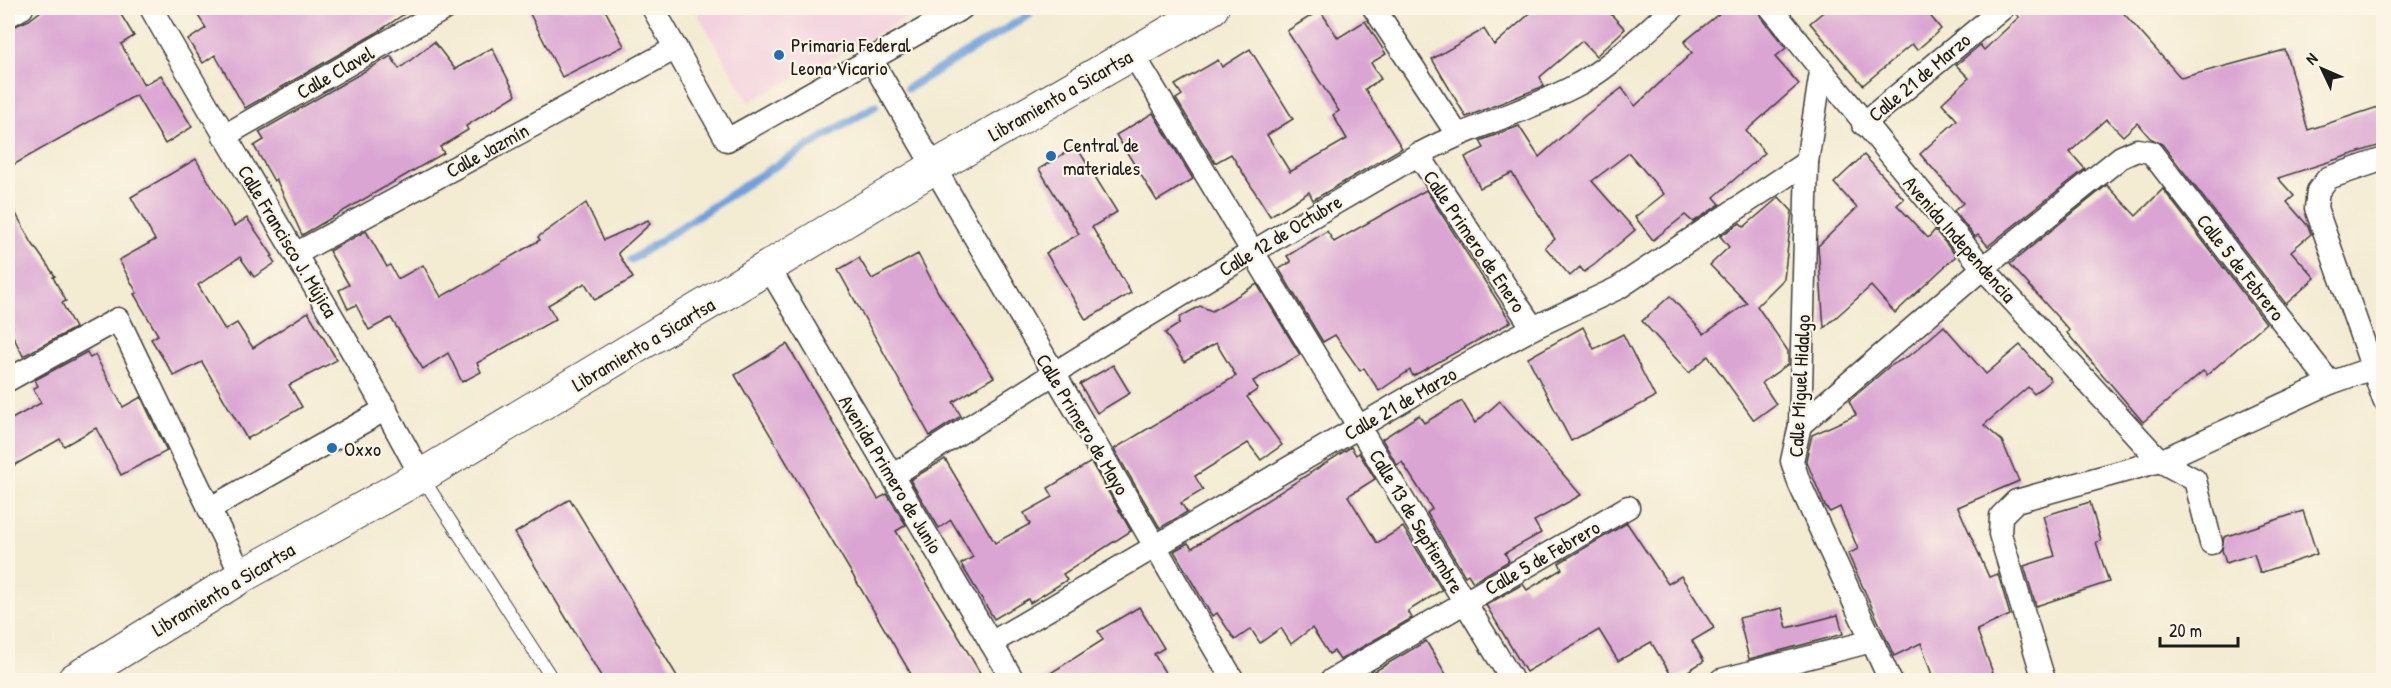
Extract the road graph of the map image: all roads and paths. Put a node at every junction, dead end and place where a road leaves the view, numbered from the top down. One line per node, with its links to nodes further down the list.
1 (22, 8): 11 (street)
2 (152, 8): 18 (street, Calle Francisco J. Mújica)
3 (446, 8): 18 (street, Calle Clavel)
4 (653, 8): 12 (street)
5 (962, 8): 14 (street)
6 (1212, 8): 13 (main road, Libramiento a Sicartsa)
7 (1374, 8): 17 (street)
8 (1673, 8): 17 (street, Calle 12 de Octubre)
9 (1771, 8): 15 (street, Avenida Independencia)
10 (2003, 8): 16 (street, Calle 21 de Marzo)
11 (8, 16)
12 (676, 48): 14 (street); 24 (street, Calle Jazmín)
13 (1133, 54): 22 (main road, Libramiento a Sicartsa); 23 (street, Calle 13 de Septiembre)
14 (871, 59): 22 (street, Calle Primero de Mayo)
15 (1821, 72): 16 (street, Avenida Independencia); 21 (street, Calle Miguel Hidalgo)
16 (1863, 124): 26 (street, Avenida Independencia)
17 (1457, 134): 19 (street, Calle 12 de Octubre)
18 (224, 136): 24 (street, Calle Francisco J. Mújica)
19 (1418, 154): 23 (street, Calle 12 de Octubre); 27 (street, Calle Primero de Enero)
20 (2384, 159): 28 (street)
21 (1807, 162): 27 (street, Calle 21 de Marzo); 34 (street, Calle Miguel Hidalgo)
22 (933, 168): 25 (main road, Libramiento a Sicartsa); 29 (street, Calle Primero de Mayo)
23 (1252, 251): 29 (street, Calle 12 de Octubre); 35 (street, Calle 13 de Septiembre)
24 (297, 253): 33 (street, Calle Francisco J. Mújica)
25 (769, 268): 37 (main road, Libramiento a Sicartsa); 38 (street, Avenida Primero de Junio)
26 (1983, 268): 31 (street, Calle 5 de Febrero); 34 (street); 36 (street, Avenida Independencia)
27 (1533, 328): 35 (street, Calle 21 de Marzo)
28 (2373, 368): 31 (street); 32 (street)
29 (1053, 373): 38 (street, Calle 12 de Octubre); 42 (street, Calle Primero de Mayo)
30 (8, 380): 40 (street)
31 (2330, 383): 36 (street)
32 (2384, 400)
33 (386, 409): 37 (street, Calle Francisco J. Mújica); 40 (street)
34 (1800, 425): 45 (street, Calle Miguel Hidalgo)
35 (1360, 426): 42 (street, Calle 21 de Marzo); 44 (street, Calle 13 de Septiembre)
36 (2160, 461): 41 (street, Avenida Independencia); 55 (street)
37 (421, 476): 43 (main road, Libramiento a Sicartsa); 48 (lane)
38 (892, 477): 46 (street, Avenida Primero de Junio)
39 (1628, 507): 44 (street, Calle 5 de Febrero)
40 (209, 509): 43 (street)
41 (2211, 543)
42 (1157, 547): 46 (street, Calle 21 de Marzo); 50 (street, Calle Primero de Mayo)
43 (242, 576): 47 (main road, Libramiento a Sicartsa)
44 (1465, 603): 51 (street, Calle 5 de Febrero); 52 (street, Calle 13 de Septiembre)
45 (1872, 640): 53 (street); 54 (street, Calle Miguel Hidalgo)
46 (991, 643): 49 (street, Avenida Primero de Junio)
47 (74, 681)
48 (553, 681)
49 (1013, 681)
50 (1233, 681)
51 (1332, 681)
52 (1512, 681)
53 (1721, 681)
54 (1890, 681)
55 (2044, 681)

